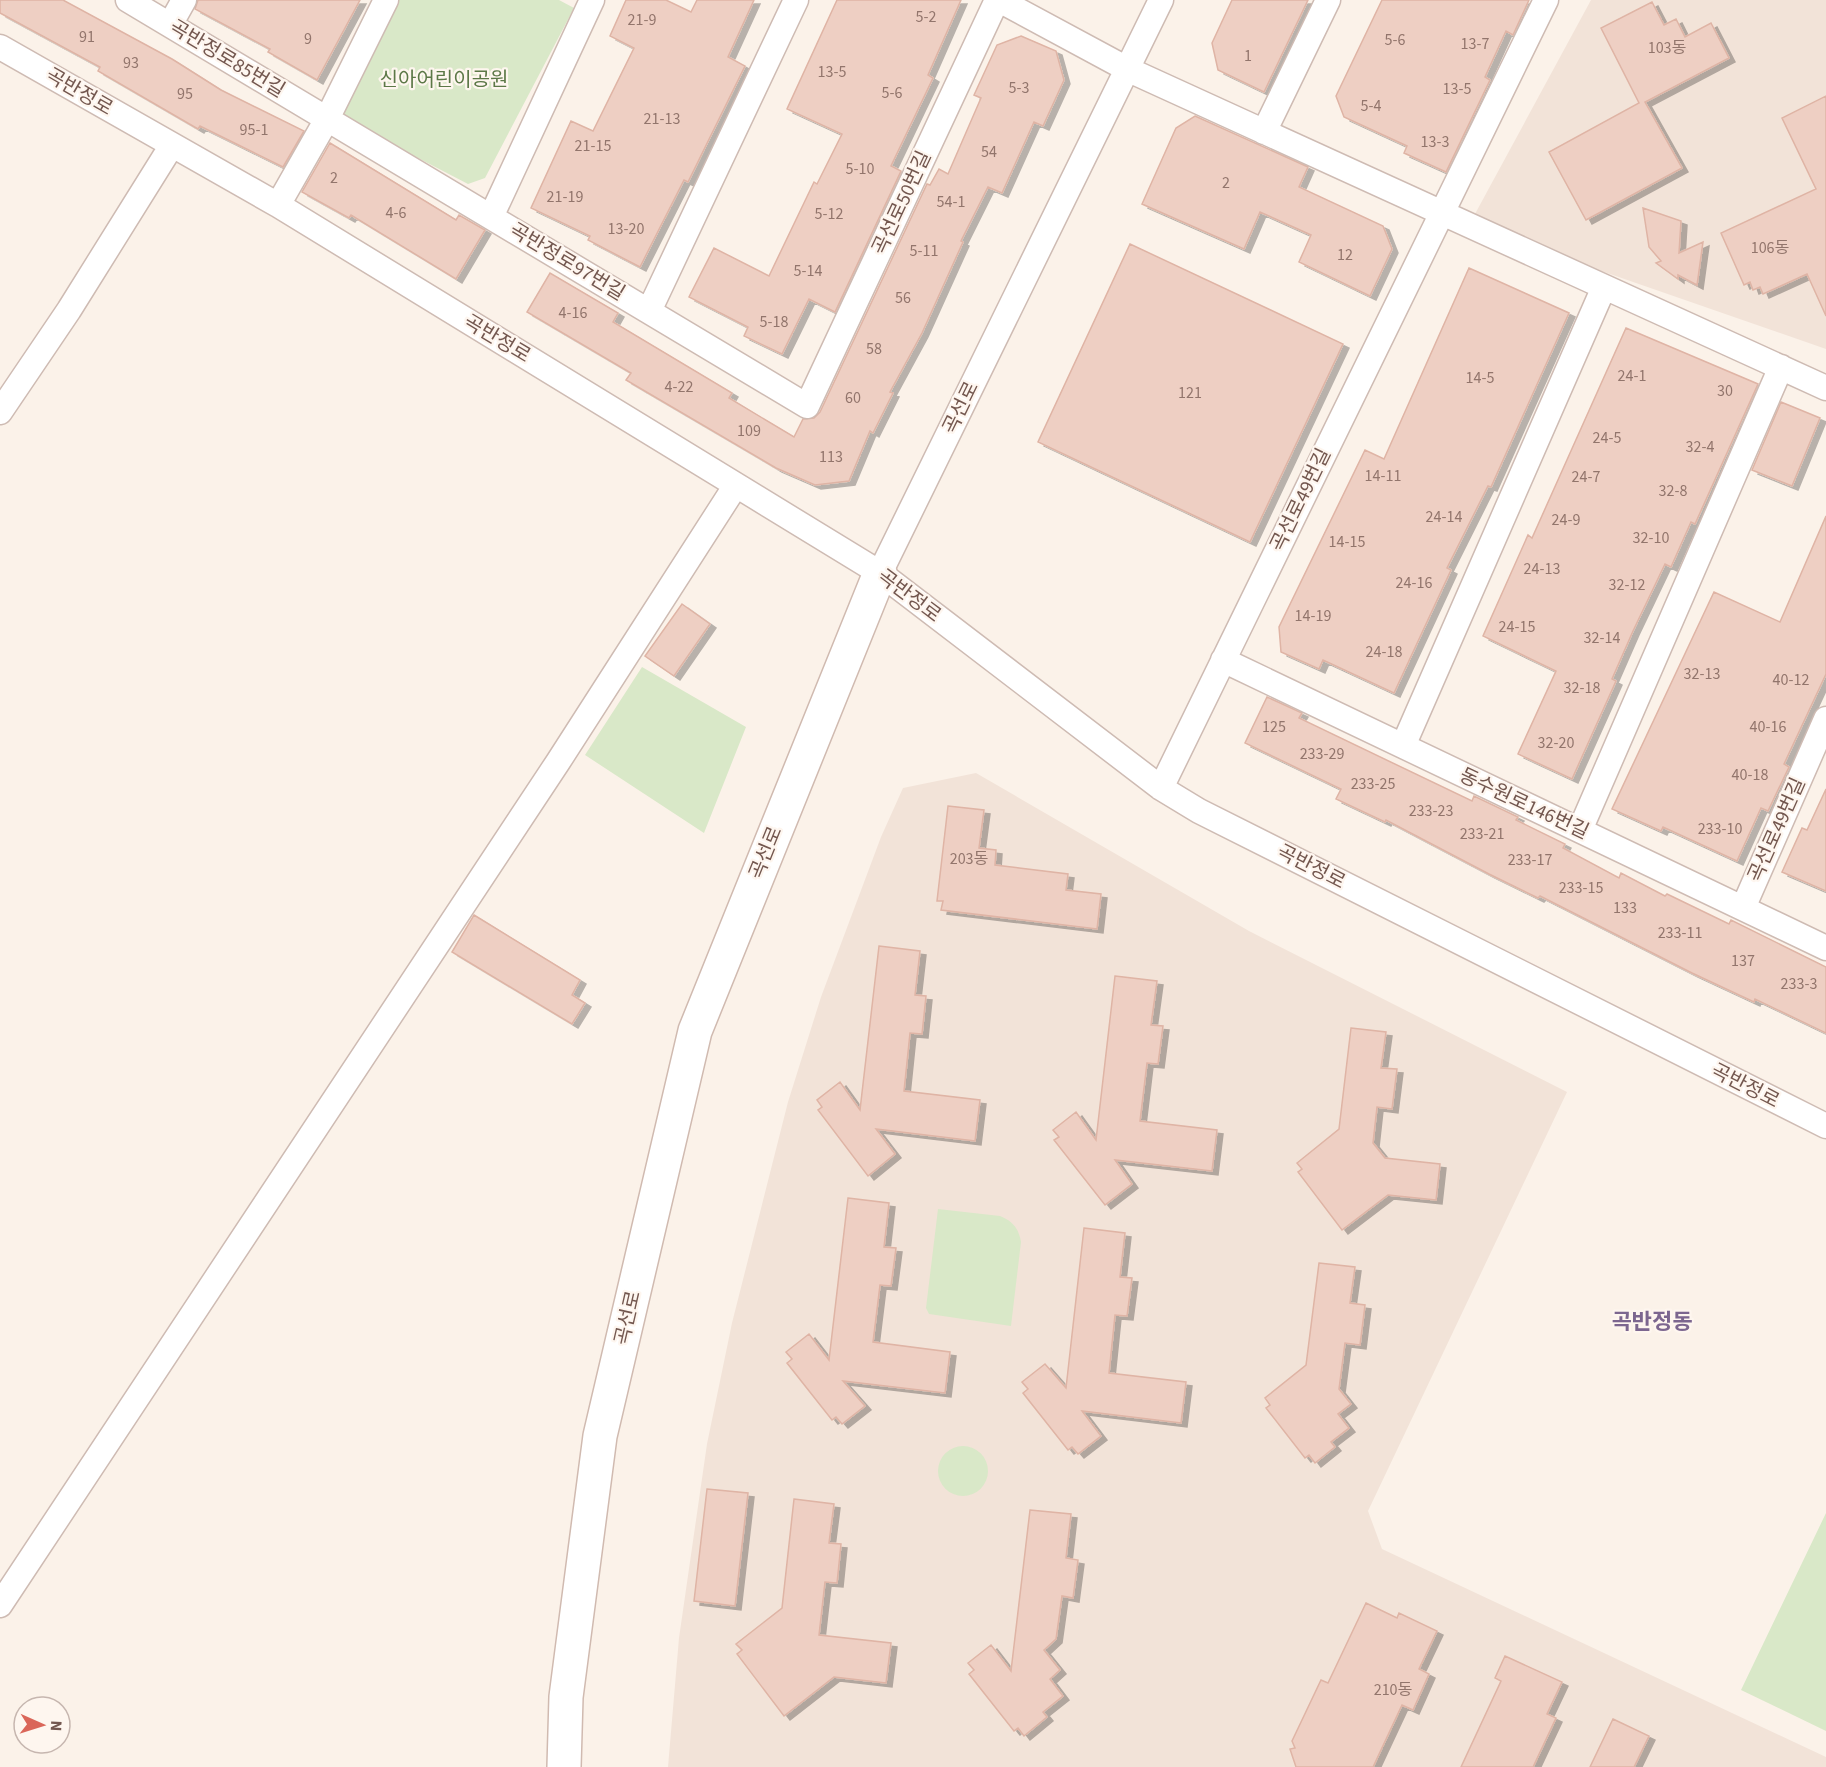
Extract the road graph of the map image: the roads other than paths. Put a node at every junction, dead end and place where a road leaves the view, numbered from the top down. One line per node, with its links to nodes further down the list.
1 (128, 0): 10 (street, 곡반정로85번길)
2 (184, 0): 10 (street)
3 (386, 0): 13 (street)
4 (592, 0): 18 (street)
5 (796, 0): 20 (street)
6 (998, 0): 12 (street, 곡선로50번길); 23 (street, 곡선로50번길)
7 (1161, 0): 12 (street, 곡선로)
8 (1328, 0): 14 (street)
9 (1546, 0): 17 (street, 곡선로49번길)
10 (170, 25): 13 (street, 곡반정로85번길)
11 (0, 47): 15 (street, 곡반정로)
12 (1129, 70): 14 (street); 26 (street, 곡선로)
13 (327, 118): 16 (street); 18 (street, 곡반정로97번길)
14 (1264, 132): 17 (street)
15 (172, 145): 16 (street, 곡반정로); 24 (street)
16 (278, 205): 25 (street, 곡반정로)
17 (1442, 213): 19 (street); 27 (street, 곡선로49번길)
18 (491, 217): 20 (street, 곡반정로97번길)
19 (1604, 287): 21 (street); 29 (street)
20 (649, 311): 23 (street, 곡반정로97번길)
21 (1781, 367): 22 (street); 31 (street)
22 (1826, 388)
23 (807, 406)
24 (0, 412)
25 (736, 485): 26 (street, 곡반정로); 35 (street)
26 (880, 573): 30 (street, 곡반정로); 36 (main road, 곡선로)
27 (1223, 660): 29 (street, 동수원로146번길); 30 (street, 곡선로49번길)
28 (1826, 719): 32 (street, 곡선로49번길)
29 (1403, 746): 31 (street, 동수원로146번길)
30 (1161, 788): 34 (street, 곡반정로)
31 (1580, 830): 32 (street, 동수원로146번길)
32 (1743, 908): 33 (street, 동수원로146번길)
33 (1826, 948)
34 (1826, 1126)
35 (0, 1605)
36 (564, 1767)

